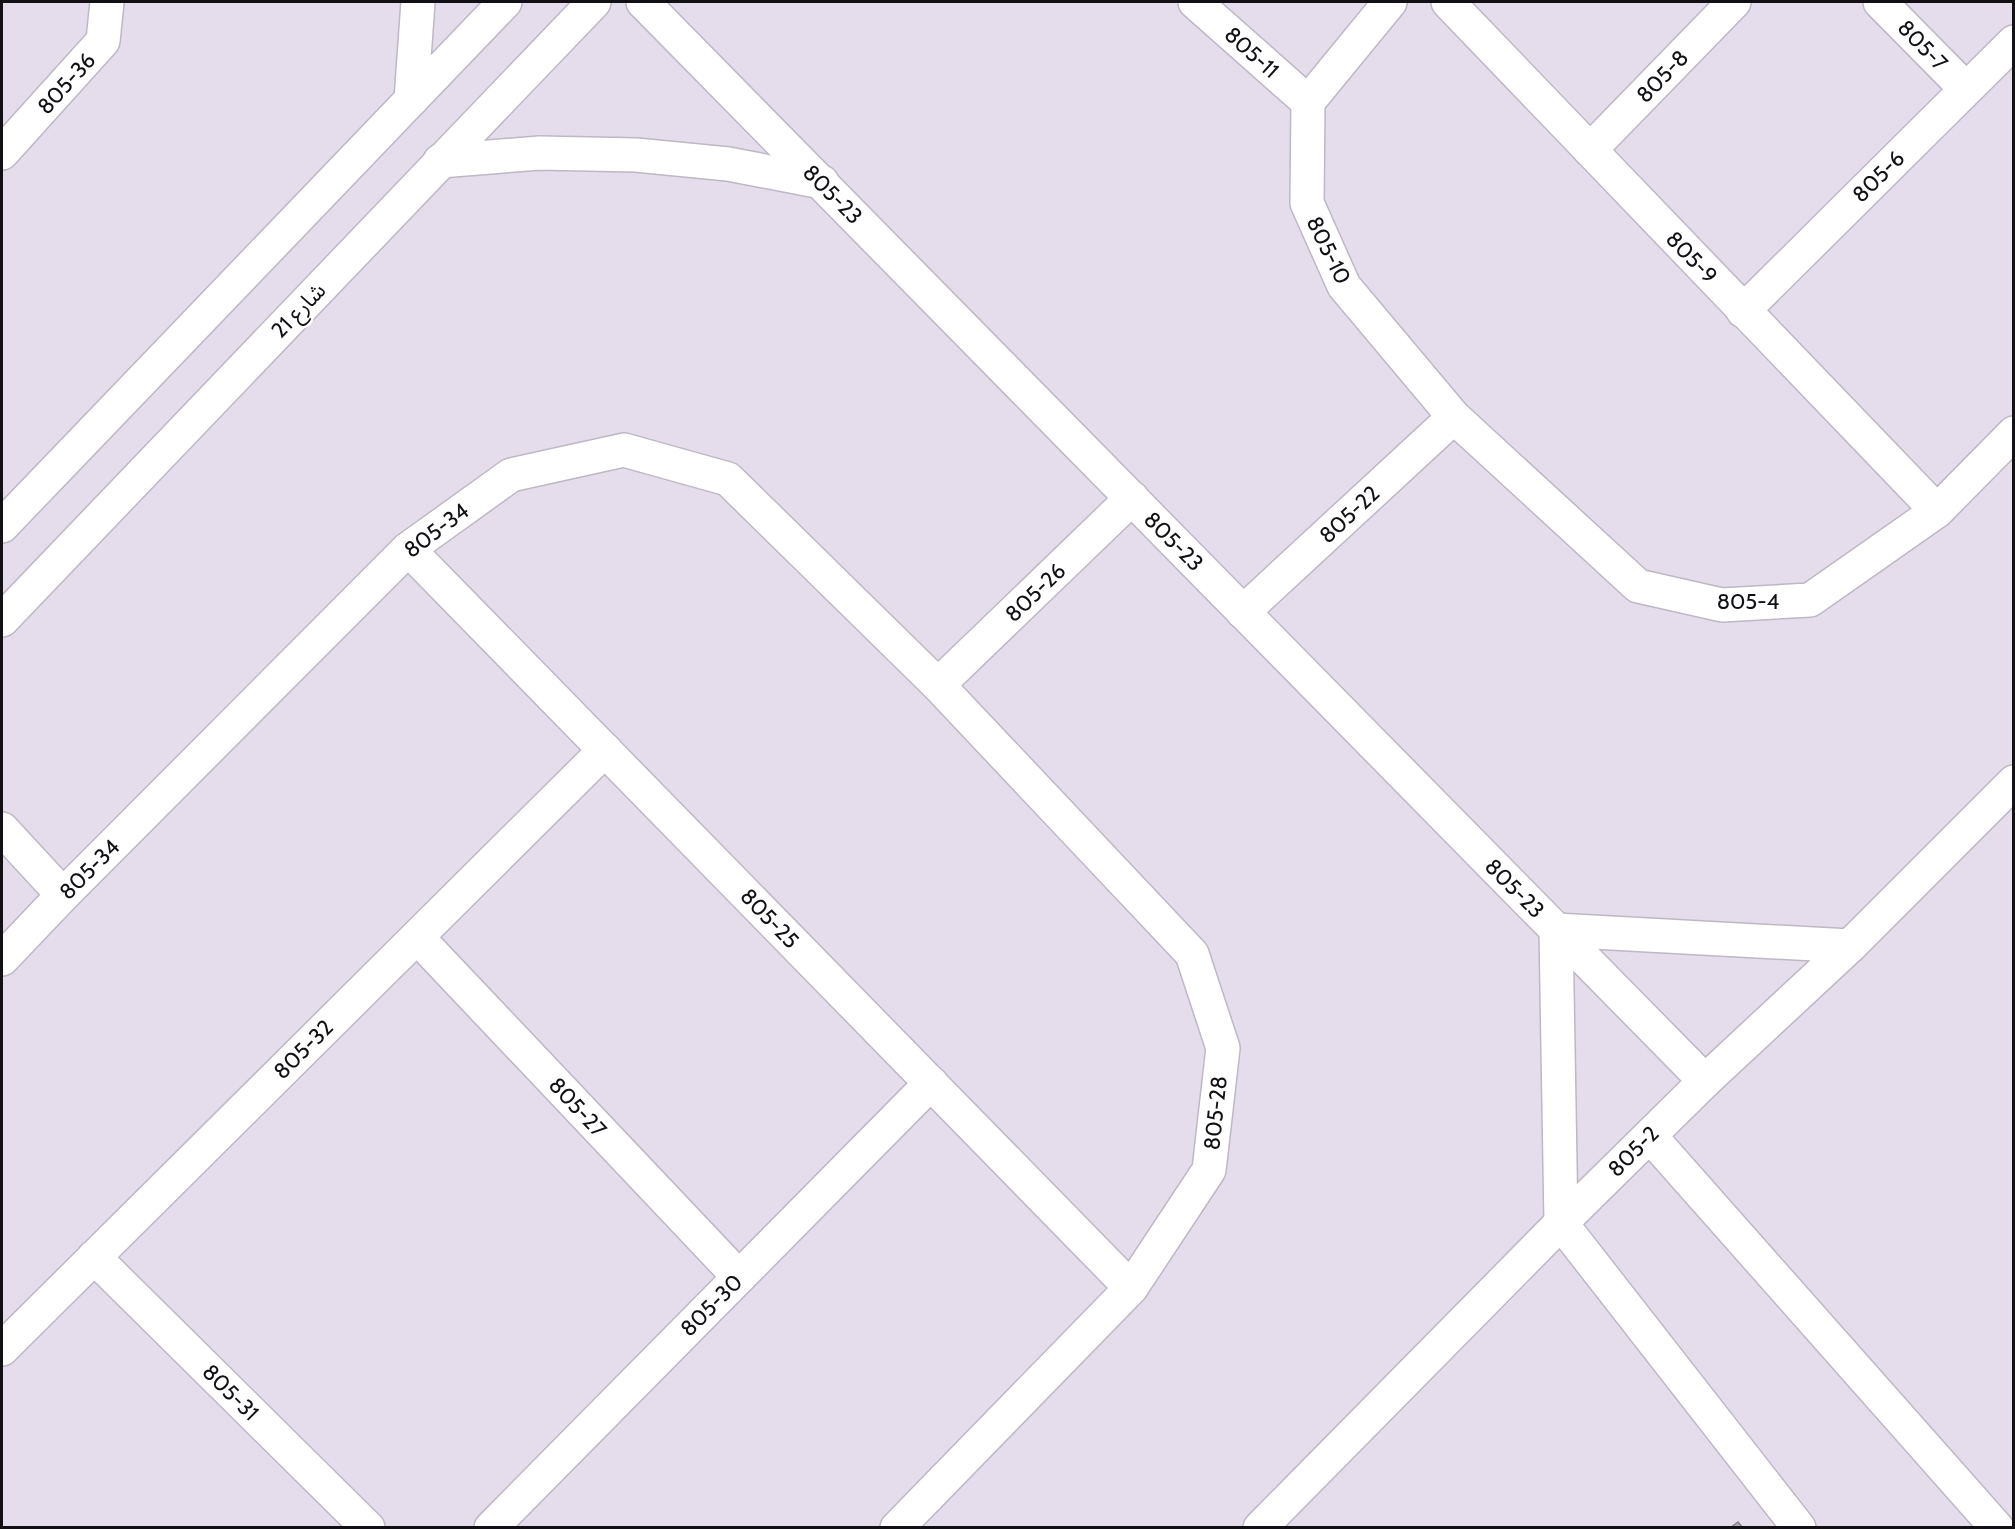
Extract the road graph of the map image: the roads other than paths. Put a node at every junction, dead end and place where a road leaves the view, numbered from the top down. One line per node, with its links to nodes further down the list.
1 (107, 2): 15 (street, 805-36)
2 (418, 2): 13 (street)
3 (505, 2): 13 (street)
4 (594, 2): 17 (street, شارع 21)
5 (643, 2): 18 (street, 805-23)
6 (1195, 2): 14 (street, 805-11)
7 (1389, 2): 14 (street)
8 (1448, 2): 16 (street, 805-9)
9 (1734, 2): 16 (street, 805-8)
10 (1880, 2): 12 (street, 805-7)
11 (2013, 42): 12 (street, 805-6)
12 (1966, 89): 19 (street, 805-6)
13 (411, 100): 24 (street)
14 (1308, 102): 20 (street, 805-10)
15 (7, 137)
16 (1590, 150): 19 (street, 805-9)
17 (440, 161): 18 (street); 27 (street, شارع 21)
18 (822, 182): 22 (street, 805-23)
19 (1743, 311): 23 (street, 805-9)
20 (1454, 417): 23 (street, 805-4); 26 (street, 805-22)
21 (2013, 433): 23 (street, 805-4)
22 (1132, 498): 26 (street, 805-23); 28 (street, 805-26)
23 (1937, 511)
24 (2, 526)
25 (408, 549): 28 (street, 805-34); 29 (street, 805-25); 32 (street, 805-34)
26 (1244, 612): 33 (street, 805-23)
27 (2, 620)
28 (938, 685): 43 (street, 805-28)
29 (605, 750): 34 (street, 805-32); 38 (street, 805-25)
30 (2013, 782): 35 (street, 805-2)
31 (2, 829): 32 (street)
32 (63, 895): 36 (street, 805-34)
33 (1556, 930): 35 (street); 37 (street, 805-23); 40 (street)
34 (417, 937): 41 (street, 805-32); 42 (street, 805-27)
35 (1850, 946): 37 (street, 805-2)
36 (3, 954)
37 (1705, 1081): 39 (street, 805-2)
38 (931, 1083): 42 (street, 805-30); 43 (street, 805-25)
39 (1650, 1136): 40 (street, 805-2); 50 (street)
40 (1560, 1223): 48 (street, 805-2); 49 (street)
41 (94, 1257): 44 (street, 805-32); 45 (street, 805-31)
42 (739, 1277): 46 (street, 805-30)
43 (1131, 1288): 47 (street, 805-28)
44 (2, 1348)
45 (368, 1527)
46 (491, 1527)
47 (897, 1527)
48 (1260, 1527)
49 (1799, 1527)
50 (1996, 1527)

